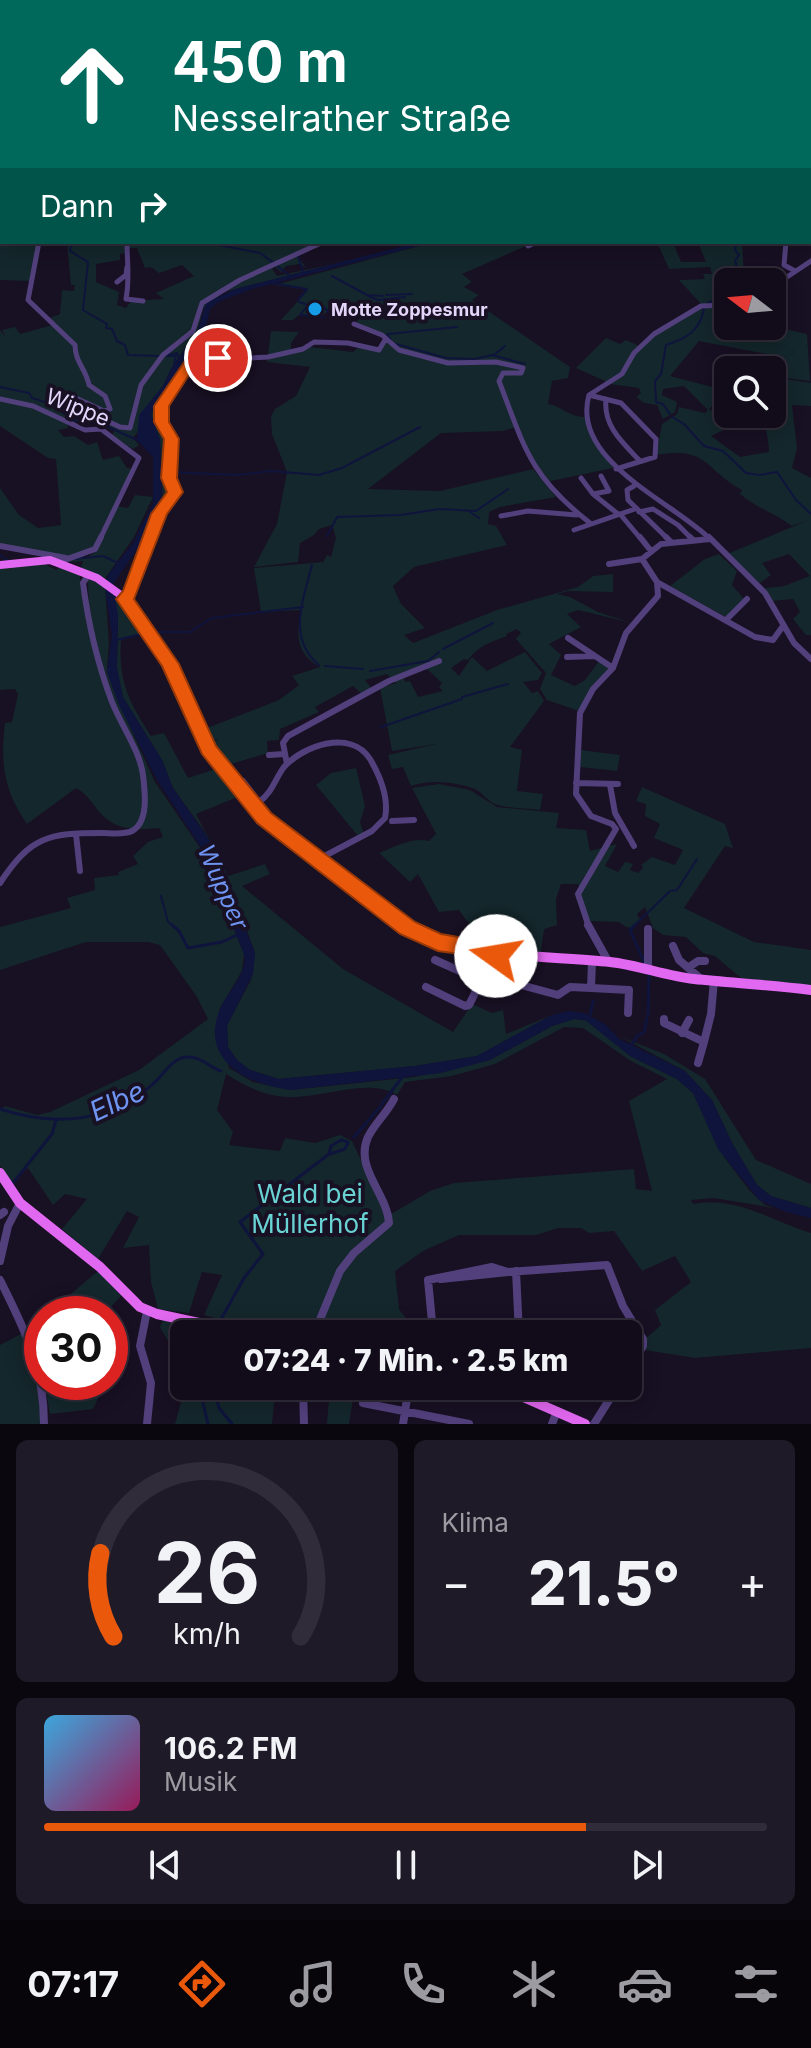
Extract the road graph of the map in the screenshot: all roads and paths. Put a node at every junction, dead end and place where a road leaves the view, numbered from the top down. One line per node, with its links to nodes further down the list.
1 (39, 244): 19 (street)
2 (127, 244): 8 (street)
3 (319, 244): 19 (street)
4 (532, 244): 6 (street)
5 (786, 244): 9 (street)
6 (528, 246)
7 (811, 261): 9 (street)
8 (127, 267): 11 (street); 12 (street)
9 (795, 271): 10 (street)
10 (786, 277)
11 (117, 282)
12 (143, 301)
13 (714, 306): 16 (street)
14 (354, 324): 15 (street)
15 (386, 343): 31 (street); 46 (street)
16 (589, 395): 18 (street); 22 (street)
17 (0, 399): 20 (street, Wippe)
18 (606, 399): 21 (street); 21 (street)
19 (69, 403): 20 (street)
20 (101, 426): 41 (street, Wippe)
21 (640, 461): 22 (street)
22 (616, 469): 25 (street)
23 (601, 476): 27 (street)
24 (581, 478): 28 (street)
25 (634, 486): 26 (street); 35 (street)
26 (627, 490): 27 (street); 29 (street)
27 (609, 491): 28 (street)
28 (593, 494): 30 (street)
29 (637, 511): 30 (street); 36 (street); 37 (street)
30 (619, 514): 33 (street); 39 (street)
31 (579, 515): 32 (street); 33 (street)
32 (501, 516)
33 (590, 523): 34 (street)
34 (574, 530)
35 (710, 539): 36 (street); 49 (street)
36 (693, 540): 37 (street)
37 (671, 542): 39 (street)
38 (0, 546): 41 (street)
39 (651, 551): 40 (street)
40 (642, 559): 42 (street); 45 (street)
41 (63, 560): 43 (main road); 44 (main road)
42 (609, 564)
43 (0, 565)
44 (93, 576): 46 (main road); 66 (street)
45 (657, 582): 48 (street); 55 (street)
46 (124, 598): 62 (main road)
47 (747, 599): 48 (street)
48 (726, 620): 49 (street)
49 (783, 626): 53 (street)
50 (568, 638): 51 (street)
51 (594, 656): 52 (street); 55 (street)
52 (567, 657)
53 (811, 660): 56 (street)
54 (439, 661): 57 (street)
55 (613, 668): 61 (street)
56 (811, 668)
57 (284, 754): 58 (street); 59 (street)
58 (269, 755)
59 (287, 764): 62 (street); 63 (street)
60 (243, 781): 62 (street)
61 (576, 783): 67 (street); 77 (street)
62 (256, 804): 68 (main road)
63 (389, 820): 64 (street); 65 (street); 68 (street)
64 (414, 820)
65 (397, 831)
66 (76, 834): 69 (street); 70 (street)
67 (634, 846)
68 (317, 860): 73 (main road)
69 (80, 871)
70 (0, 883)
71 (648, 929): 80 (street)
72 (673, 946): 78 (street)
73 (496, 951): 75 (main road); 79 (street)
74 (435, 960): 81 (street)
75 (592, 961): 77 (main road); 85 (street)
76 (705, 961): 78 (street)
77 (608, 962): 80 (main road)
78 (689, 967): 82 (street)
79 (487, 970): 81 (street); 85 (street)
80 (648, 970): 82 (main road)
81 (480, 980): 84 (street)
82 (701, 980): 83 (main road)
83 (718, 981): 86 (main road); 91 (street)
84 (426, 987)
85 (591, 988): 87 (street)
86 (811, 990)
87 (628, 1013)
88 (664, 1019): 90 (street)
89 (689, 1020): 90 (street)
90 (682, 1033): 91 (street)
91 (704, 1042): 92 (street)
92 (698, 1063)
93 (394, 1099): 101 (street)
94 (0, 1173): 95 (main road)
95 (20, 1203): 96 (street); 99 (main road)
96 (0, 1261)
97 (512, 1272): 102 (street); 103 (street); 104 (street)
98 (0, 1280): 112 (street)
99 (147, 1311): 100 (main road); 113 (street)
100 (184, 1320)
101 (318, 1320)
102 (432, 1320)
103 (518, 1320)
104 (631, 1320)
105 (303, 1400): 114 (street)
106 (407, 1400): 110 (street)
107 (537, 1400): 111 (main road)
108 (609, 1400): 119 (street)
109 (363, 1403): 110 (street)
110 (405, 1410): 115 (street); 116 (street)
111 (557, 1411): 117 (street); 118 (main road)
112 (44, 1424)
113 (147, 1424)
114 (304, 1424)
115 (403, 1424)
116 (469, 1424)
117 (552, 1424)
118 (585, 1424)
119 (594, 1424)

